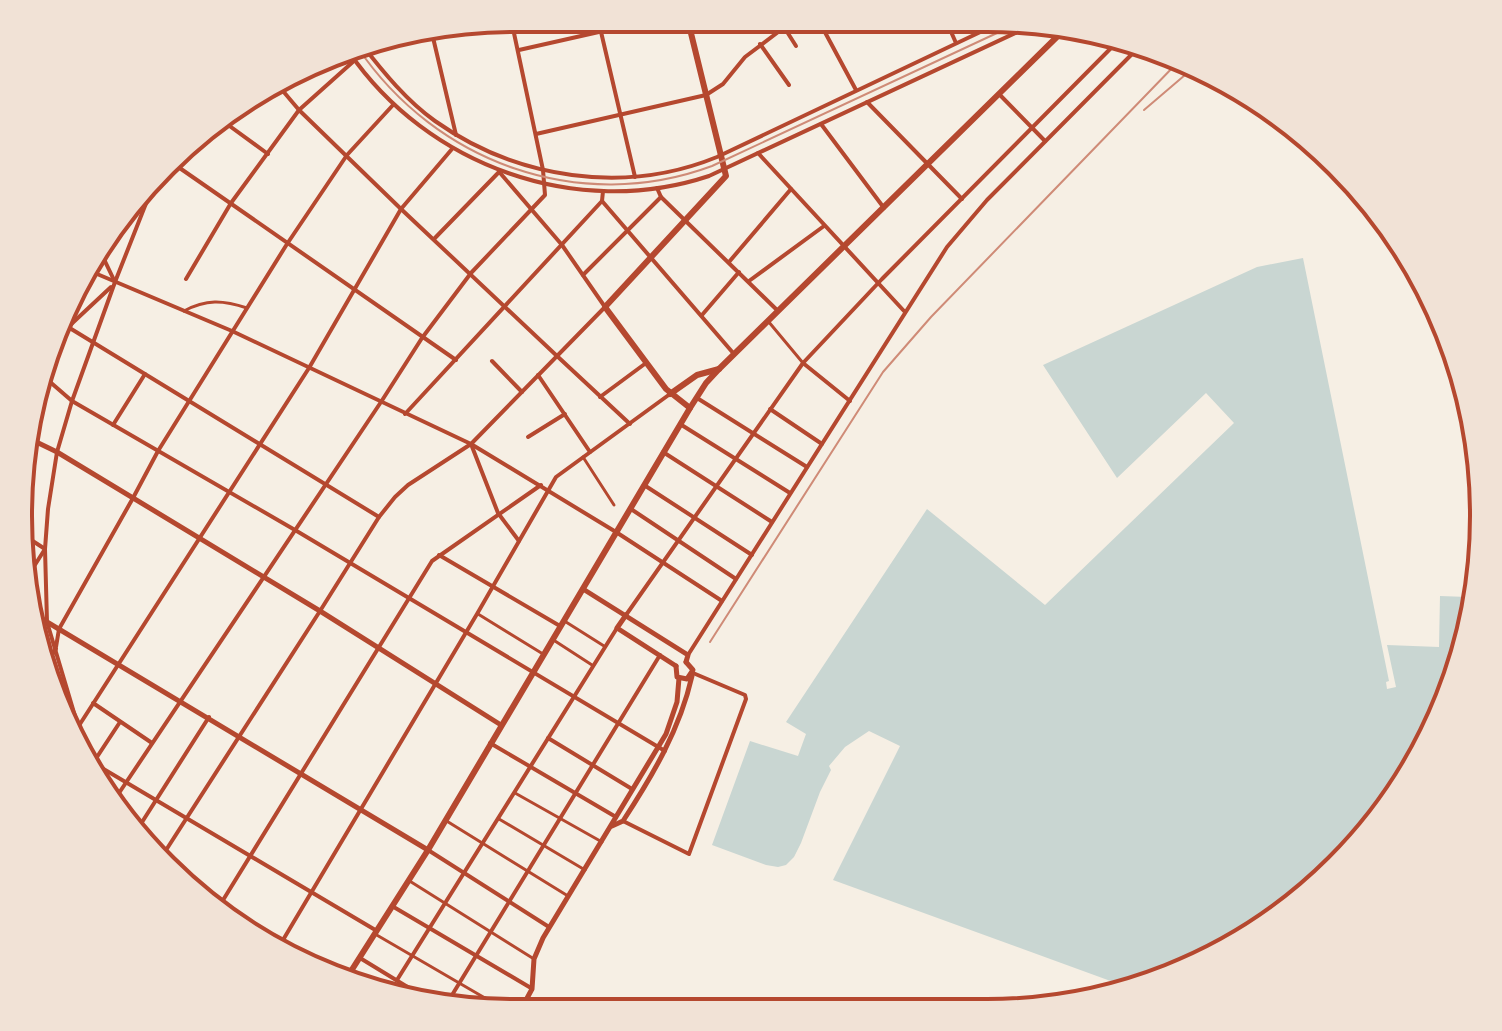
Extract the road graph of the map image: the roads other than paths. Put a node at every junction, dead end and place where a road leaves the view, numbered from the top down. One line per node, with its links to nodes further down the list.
1 (514, 32): 16 (street)
2 (600, 32): 16 (street); 28 (street)
3 (691, 32): 24 (main road)
4 (777, 32): 13 (street)
5 (787, 32): 14 (street)
6 (825, 32): 21 (street)
7 (951, 32): 12 (street)
8 (980, 32): 12 (street)
9 (1015, 33): 25 (street)
10 (1057, 37): 23 (main road)
11 (433, 39): 33 (street)
12 (956, 43): 21 (street)
13 (760, 44): 20 (street); 24 (street)
14 (796, 46)
15 (1111, 48): 31 (street)
16 (519, 50): 32 (street)
17 (1132, 54): 34 (street)
18 (370, 55): 33 (street)
19 (355, 60): 26 (street); 27 (street)
20 (789, 85)
21 (856, 90): 38 (street)
22 (284, 92): 27 (street)
23 (999, 94): 31 (street); 40 (main road)
24 (706, 95): 28 (street); 38 (main road)
25 (867, 102): 29 (street); 40 (street)
26 (393, 105): 35 (street); 39 (street)
27 (299, 110): 37 (street); 39 (street)
28 (619, 116): 32 (street); 45 (street)
29 (821, 124): 36 (street); 55 (street)
30 (229, 126): 37 (street)
31 (1032, 128): 34 (street); 51 (street)
32 (536, 134): 43 (street)
33 (456, 135): 43 (street)
34 (1045, 141): 82 (street)
35 (452, 149): 44 (street); 56 (street)
36 (758, 153): 42 (street); 48 (street)
37 (268, 154): 53 (street)
38 (722, 154): 42 (main road); 45 (street)
39 (347, 155): 56 (street); 62 (street)
40 (929, 164): 51 (street); 55 (main road)
41 (180, 168): 53 (street)
42 (726, 168): 47 (street); 58 (main road)
43 (543, 170): 45 (street); 46 (street)
44 (499, 172): 46 (street); 57 (street); 61 (street)
45 (635, 177)
46 (545, 184): 49 (street); 57 (street)
47 (657, 187): 49 (street); 50 (street)
48 (791, 189): 59 (street); 67 (street)
49 (603, 191): 52 (street)
50 (661, 197): 58 (street); 60 (street)
51 (962, 199): 75 (street)
52 (602, 201): 60 (street); 63 (street)
53 (231, 203): 62 (street); 72 (street)
54 (145, 205): 74 (street)
55 (884, 208): 64 (main road)
56 (401, 209): 61 (street); 76 (street)
57 (533, 209): 63 (street); 69 (street)
58 (686, 220): 65 (main road); 67 (street)
59 (824, 226): 64 (street); 73 (street)
60 (628, 230): 65 (street); 71 (street)
61 (434, 239): 69 (street)
62 (287, 244): 76 (street); 79 (street)
63 (562, 245): 71 (street); 77 (street)
64 (844, 247): 75 (street); 81 (main road)
65 (652, 257): 78 (main road); 83 (street)
66 (105, 261): 74 (street)
67 (729, 262): 68 (street)
68 (739, 272): 73 (street); 83 (street)
69 (471, 273): 77 (street); 88 (street)
70 (97, 274): 74 (street)
71 (583, 275): 78 (street)
72 (186, 279)
73 (749, 281): 81 (street)
74 (115, 282): 80 (street); 85 (street); 89 (street)
75 (878, 282): 82 (street); 95 (street)
76 (354, 288): 88 (street); 96 (street)
77 (505, 306): 91 (street); 92 (street)
78 (605, 307): 91 (street); 94 (main road)
79 (247, 308): 80 (street); 87 (street)
80 (184, 311): 87 (street)
81 (778, 311): 84 (main road)
82 (904, 311): 107 (street)
83 (702, 315): 90 (street)
84 (768, 321): 90 (main road); 95 (street)
85 (72, 323)
86 (70, 328): 89 (street)
87 (232, 331): 96 (street); 105 (street)
88 (422, 338): 92 (street); 108 (street)
89 (93, 343): 98 (street); 106 (street)
90 (734, 354): 97 (main road)
91 (557, 356): 99 (street); 103 (street)
92 (456, 360): 111 (street)
93 (492, 361): 101 (street)
94 (646, 363): 102 (main road); 103 (street)
95 (803, 363): 107 (street); 110 (street)
96 (309, 368): 108 (street); 119 (street)
97 (719, 369): 102 (main road); 104 (main road)
98 (145, 374): 105 (street); 115 (street)
99 (538, 375): 101 (street); 112 (street)
100 (51, 382): 106 (street)
101 (522, 392): 120 (street)
102 (670, 394): 109 (main road); 113 (street)
103 (600, 397): 113 (street)
104 (696, 397): 109 (main road); 116 (street)
105 (189, 400): 119 (street); 122 (street)
106 (72, 401): 115 (street); 123 (street)
107 (850, 401): 121 (street)
108 (381, 402): 111 (street); 129 (street)
109 (690, 408): 114 (main road)
110 (770, 409): 116 (street); 121 (street)
111 (405, 414): 120 (street)
112 (565, 414): 117 (street); 124 (street)
113 (630, 424): 124 (street)
114 (680, 424): 125 (main road); 127 (street)
115 (113, 425): 122 (street)
116 (754, 432): 127 (street); 128 (street)
117 (528, 437)
118 (38, 443): 123 (main road)
119 (260, 444): 129 (street); 134 (street)
120 (471, 444): 130 (street); 139 (street); 140 (street)
121 (822, 444): 128 (street)
122 (158, 451): 134 (street); 136 (street)
123 (57, 452): 136 (main road); 149 (street)
124 (590, 452): 126 (street)
125 (663, 452): 131 (main road); 132 (street)
126 (583, 457): 133 (street); 137 (street)
127 (735, 459): 132 (street); 135 (street)
128 (807, 467): 135 (street)
129 (325, 484): 140 (street); 143 (street)
130 (541, 485): 133 (street); 139 (street)
131 (644, 485): 138 (main road); 141 (street)
132 (716, 486): 141 (street); 142 (street)
133 (548, 490): 144 (street); 147 (street)
134 (229, 492): 143 (street); 145 (street)
135 (790, 493): 142 (street)
136 (133, 498): 145 (main road); 168 (street)
137 (614, 505)
138 (630, 508): 144 (main road); 148 (street)
139 (498, 513): 147 (street); 150 (street)
140 (379, 517): 152 (street)
141 (694, 518): 148 (street); 151 (street)
142 (772, 522): 151 (street)
143 (295, 530): 152 (street); 155 (street)
144 (616, 532): 153 (street); 158 (main road)
145 (201, 539): 155 (main road); 178 (street)
146 (33, 541): 149 (street)
147 (519, 541): 157 (street)
148 (679, 541): 153 (street); 156 (street)
149 (45, 549): 154 (street); 165 (street)
150 (439, 555): 157 (street); 159 (street)
151 (752, 555): 156 (street)
152 (351, 563): 159 (street); 161 (street)
153 (663, 563): 160 (street); 163 (street)
154 (35, 565)
155 (264, 576): 161 (main road); 186 (street)
156 (736, 579): 160 (street)
157 (493, 588): 162 (street); 166 (street)
158 (582, 588): 163 (main road); 166 (main road)
159 (409, 598): 169 (street); 173 (street)
160 (722, 601): 177 (street)
161 (320, 611): 173 (main road); 194 (street)
162 (477, 614): 169 (street); 175 (street)
163 (626, 615): 167 (main road); 177 (main road)
164 (43, 620): 165 (main road)
165 (47, 622): 168 (main road); 172 (street)
166 (561, 623): 170 (main road); 171 (street)
167 (617, 628): 171 (street); 176 (main road)
168 (59, 629): 172 (street); 178 (main road)
169 (467, 632): 181 (street); 184 (street)
170 (552, 639): 175 (main road); 179 (street)
171 (605, 646): 179 (street)
172 (56, 649): 174 (street); 188 (street)
173 (379, 649): 184 (main road); 203 (street)
174 (52, 654)
175 (543, 654): 181 (main road)
176 (660, 655): 180 (main road); 191 (street)
177 (687, 658): 180 (main road); 182 (main road)
178 (118, 664): 186 (main road); 187 (street)
179 (593, 666): 185 (street)
180 (676, 666): 183 (main road)
181 (533, 671): 185 (street); 193 (main road)
182 (692, 674): 183 (main road); 198 (main road); 215 (street)
183 (679, 678): 198 (main road)
184 (436, 684): 193 (main road); 210 (street)
185 (574, 695): 191 (street); 195 (street)
186 (180, 701): 189 (main road); 196 (street)
187 (93, 703): 190 (street); 192 (street)
188 (73, 710)
189 (209, 717): 194 (main road); 209 (street)
190 (120, 722): 196 (street); 199 (street)
191 (618, 722): 198 (street); 200 (street)
192 (80, 724)
193 (501, 725): 197 (main road)
194 (239, 735): 203 (main road); 213 (street)
195 (548, 738): 200 (street); 201 (street)
196 (152, 743): 204 (street)
197 (490, 743): 201 (street); 214 (main road)
198 (662, 750): 205 (main road); 215 (main road)
199 (95, 753)
200 (592, 765): 205 (street); 208 (street)
201 (530, 766): 207 (street); 208 (street)
202 (105, 770): 204 (street)
203 (302, 773): 210 (main road); 222 (street)
204 (126, 782): 206 (street); 209 (street)
205 (634, 790): 215 (main road)
206 (119, 792)
207 (514, 792): 211 (street); 212 (street)
208 (575, 793): 212 (street); 215 (street)
209 (156, 801): 213 (street); 216 (street)
210 (361, 808): 221 (main road); 227 (street)
211 (498, 818): 218 (street); 219 (street)
212 (560, 818): 217 (street); 219 (street)
213 (186, 819): 220 (street); 222 (street)
214 (445, 820): 218 (street); 221 (main road)
215 (620, 820): 217 (main road)
216 (142, 822)
217 (602, 842): 224 (main road)
218 (483, 843): 223 (street); 225 (street)
219 (543, 845): 223 (street); 224 (street)
220 (167, 849)
221 (428, 850): 225 (street); 226 (main road)
222 (249, 856): 227 (street); 229 (street)
223 (528, 870): 228 (street); 230 (street)
224 (585, 870): 228 (main road)
225 (464, 873): 230 (street); 231 (street)
226 (408, 880): 231 (street); 232 (main road)
227 (311, 892): 235 (street); 237 (street)
228 (568, 896): 233 (main road)
229 (223, 900)
230 (509, 901): 233 (street); 236 (street)
231 (445, 903): 234 (street); 236 (street)
232 (392, 906): 234 (street); 235 (main road)
233 (549, 927): 241 (main road)
234 (430, 928): 238 (street); 239 (street)
235 (376, 932): 238 (street); 240 (main road)
236 (490, 932): 239 (street); 241 (street)
237 (283, 939)
238 (413, 955): 243 (street); 244 (street)
239 (475, 956): 244 (street); 247 (street)
240 (360, 958): 242 (main road); 243 (street)
241 (534, 959): 247 (main road)
242 (352, 970)
243 (397, 980): 245 (street); 246 (street)
244 (459, 983): 248 (street); 249 (street)
245 (394, 984)
246 (408, 987)
247 (532, 989): 250 (main road)
248 (452, 995)
249 (485, 998)
250 (527, 999)

